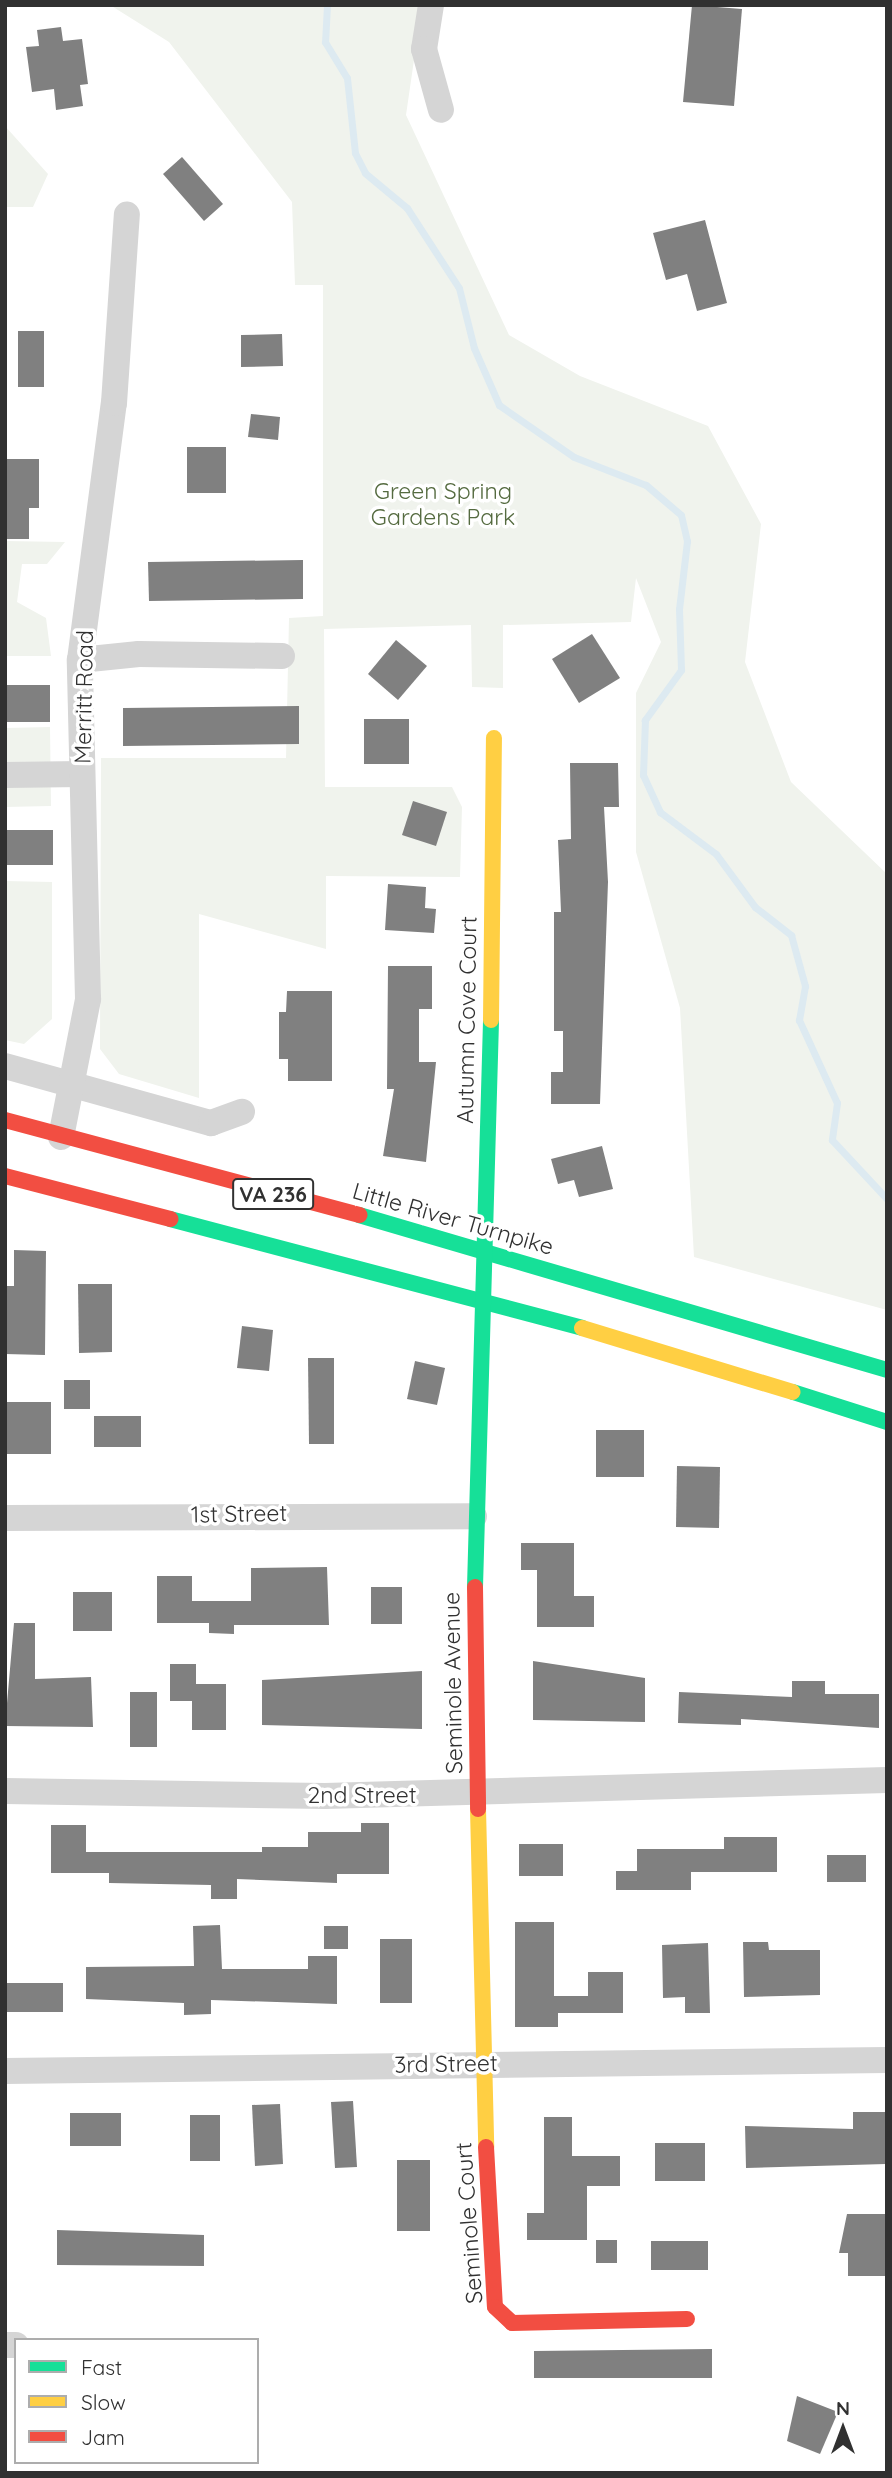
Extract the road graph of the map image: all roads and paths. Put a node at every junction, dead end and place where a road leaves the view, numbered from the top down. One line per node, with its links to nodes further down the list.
1 (431, 5): 2 (street)
2 (441, 110)
3 (127, 214): 5 (street, Merritt Road)
4 (282, 656): 5 (street)
5 (80, 660): 7 (street, Merritt Road)
6 (494, 738): 15 (main road, Autumn Cove Court)
7 (82, 774): 8 (street); 10 (street, Merritt Road)
8 (5, 775)
9 (5, 1066): 10 (street)
10 (75, 1087): 11 (street); 13 (street, Merritt Road)
11 (242, 1112)
12 (5, 1120): 13 (main road, Little River Turnpike / VA 236)
13 (61, 1137): 15 (main road, Little River Turnpike / VA 236)
14 (5, 1176): 16 (main road, VA 236)
15 (485, 1249): 16 (main road, Autumn Cove Court); 17 (main road, Little River Turnpike / VA 236)
16 (482, 1302): 18 (main road, VA 236); 19 (main road, Seminole Avenue)
17 (887, 1370)
18 (887, 1422)
19 (474, 1516): 20 (street, 1st Street); 23 (main road, Seminole Avenue)
20 (5, 1518)
21 (887, 1780): 23 (street, 2nd Street)
22 (5, 1791): 23 (street, 2nd Street)
23 (478, 1791): 25 (main road, Seminole Avenue)
24 (887, 2060): 25 (street, 3rd Street)
25 (484, 2064): 26 (street, 3rd Street); 27 (main road, Seminole Court)
26 (5, 2071)
27 (687, 2319)

